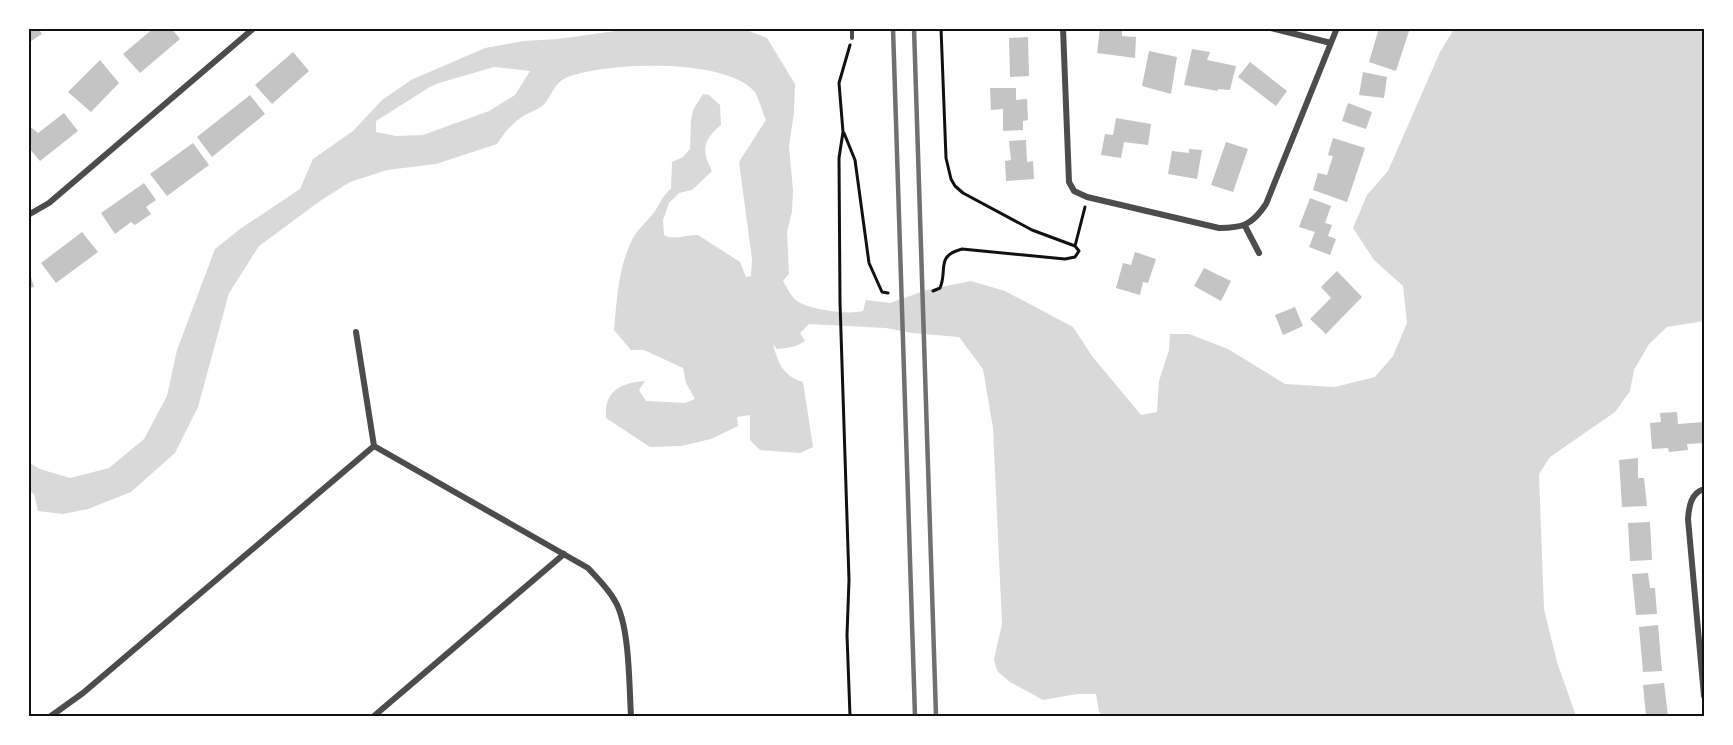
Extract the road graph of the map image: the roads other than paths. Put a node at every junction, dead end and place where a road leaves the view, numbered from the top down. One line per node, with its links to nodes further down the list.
1 (254, 28): 8 (street)
2 (852, 28): 6 (lane)
3 (1063, 28): 9 (street)
4 (1270, 28): 7 (street)
5 (1337, 28): 7 (street)
6 (852, 38)
7 (1331, 43): 9 (street)
8 (28, 215)
9 (1245, 226): 10 (street)
10 (1259, 253)
11 (356, 332): 12 (street)
12 (374, 446): 14 (street); 16 (street)
13 (1704, 489): 15 (street)
14 (564, 554): 17 (street); 18 (street)
15 (1704, 696)
16 (51, 717)
17 (374, 717)
18 (631, 717)

